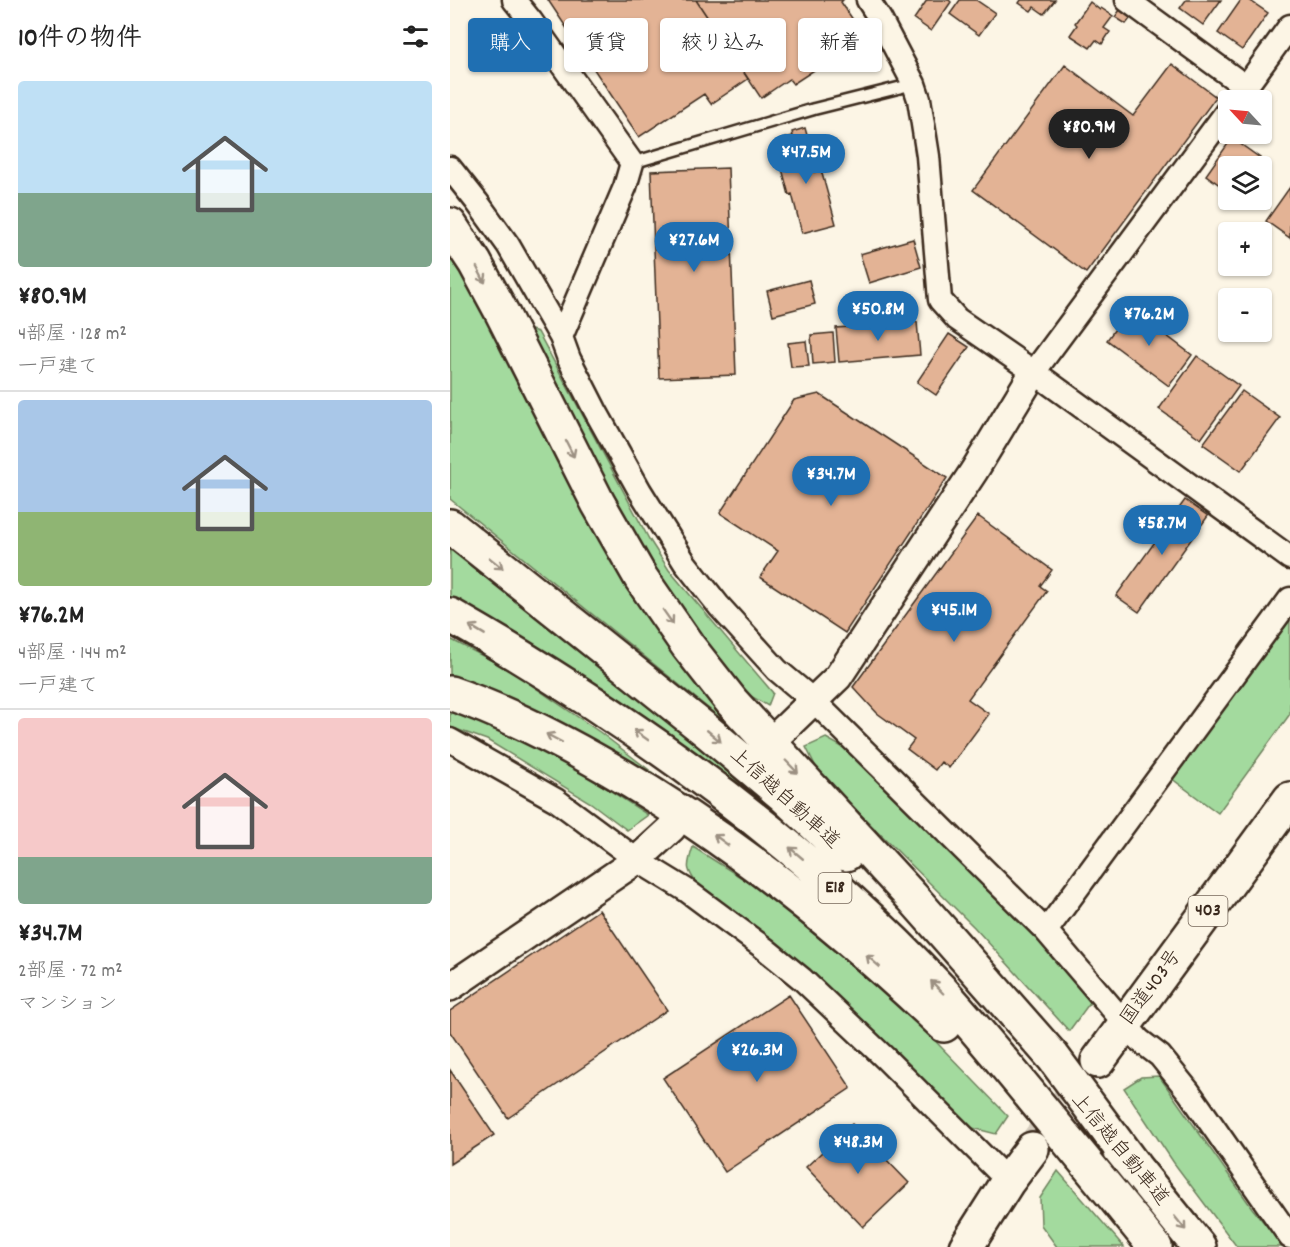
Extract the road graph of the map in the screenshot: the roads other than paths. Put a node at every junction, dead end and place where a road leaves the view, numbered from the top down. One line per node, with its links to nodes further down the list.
1 (514, 0): 9 (street)
2 (868, 0): 5 (street)
3 (1127, 0): 6 (street)
4 (1290, 26): 7 (street)
5 (914, 84): 9 (lane); 13 (street)
6 (1236, 90)
7 (1244, 90)
8 (1218, 124): 13 (street)
9 (632, 163): 12 (street)
10 (450, 168): 12 (street)
11 (450, 225): 30 (highway, one-way to 30)
12 (561, 337): 19 (street)
13 (1034, 372): 15 (street); 19 (street)
14 (450, 526): 30 (highway, 上信越自動車道 / E18, one-way to 30)
15 (1290, 558)
16 (1290, 599): 25 (street)
17 (450, 615): 33 (highway, 上信越自動車道 / E18, one-way to 17)
18 (450, 693): 33 (highway, one-way to 18)
19 (814, 701): 20 (street); 25 (street)
20 (783, 730)
21 (450, 740): 24 (street)
22 (1290, 799): 27 (highway, 国道403号 / 403)
23 (672, 828): 24 (street)
24 (637, 860): 26 (street); 31 (street)
25 (1047, 931): 27 (street)
26 (450, 987)
27 (1125, 1024): 28 (highway, 国道403号 / 403); 32 (street)
28 (1098, 1061)
29 (1032, 1149): 31 (highway)
30 (1134, 1166): 35 (highway, 上信越自動車道 / E18, one-way to 35)
31 (1008, 1181): 34 (highway)
32 (1290, 1237)
33 (1153, 1244)
34 (966, 1247)
35 (1199, 1247)

